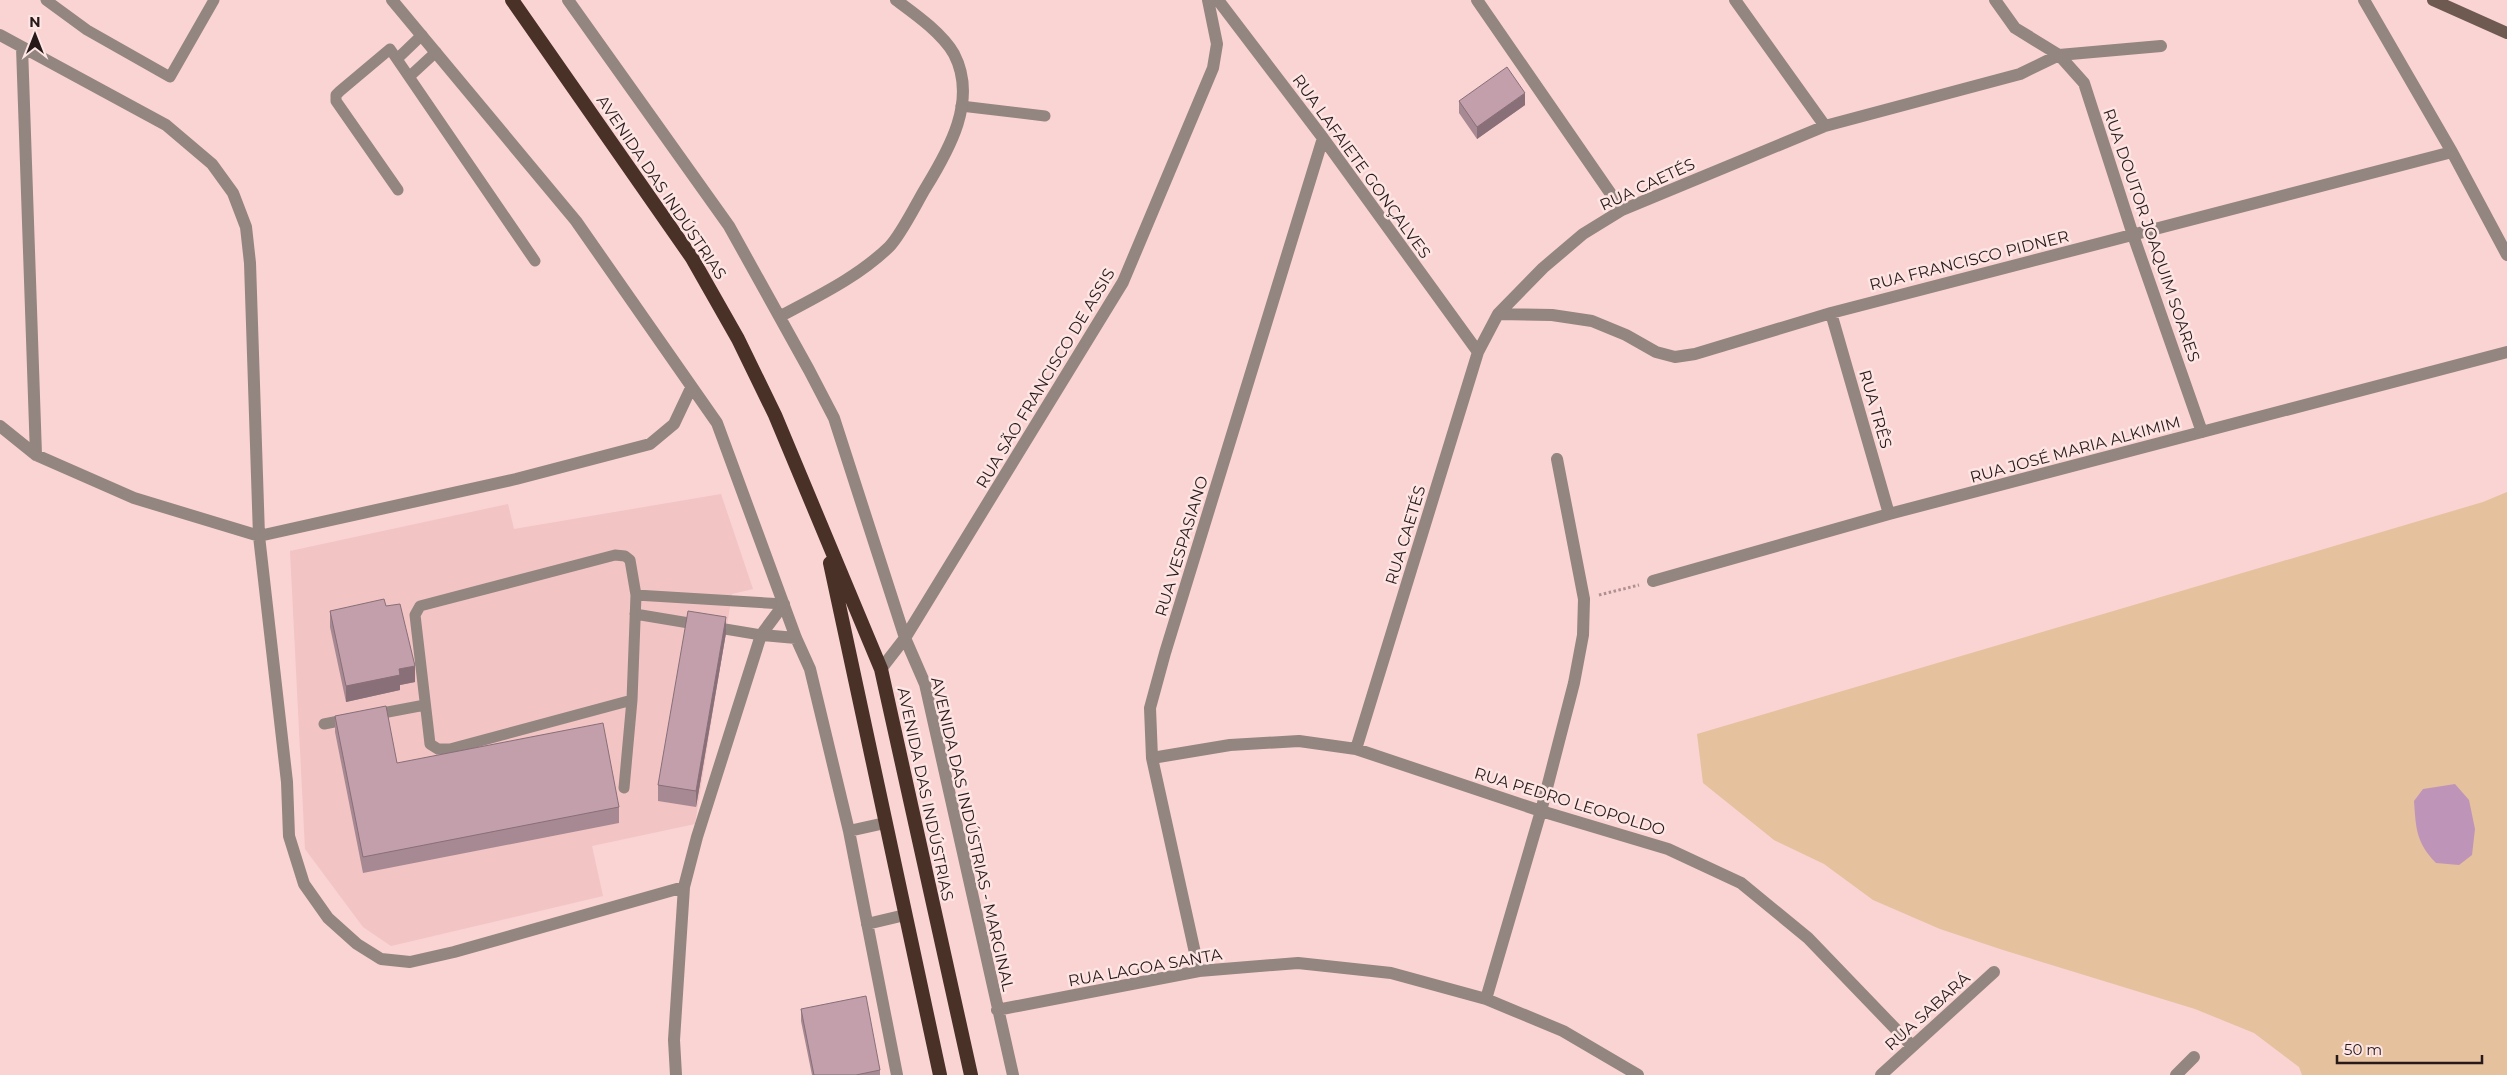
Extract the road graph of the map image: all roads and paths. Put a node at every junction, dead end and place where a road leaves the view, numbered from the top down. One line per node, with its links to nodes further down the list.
1 (46, 0): 2 (lane)
2 (214, 0)
3 (392, 0): 17 (street)
4 (507, 0): 14 (highway, AVENIDA DAS INDÚSTRIAS)
5 (568, 0): 36 (street, AVENIDA DAS INDÚSTRIAS - MARGINAL)
6 (896, 0): 24 (street)
7 (1208, 0): 54 (street, RUA SÃO FRANCISCO DE ASSIS)
8 (1218, 0): 27 (street, RUA LAFAIETE GONÇALVES)
9 (1477, 0): 30 (street)
10 (1735, 0): 26 (street)
11 (1995, 0): 21 (street, RUA DOUTOR JOAQUIM SOARES)
12 (2364, 0): 28 (street)
13 (2433, 0): 15 (main road)
14 (515, 5): 45 (highway, AVENIDA DAS INDÚSTRIAS)
15 (2507, 32)
16 (0, 35): 19 (street)
17 (422, 35): 20 (street); 22 (lane)
18 (2161, 46): 21 (street, RUA CAETÉS)
19 (22, 47): 42 (street); 46 (street)
20 (436, 52): 23 (lane); 39 (street)
21 (2059, 55): 26 (street, RUA CAETÉS); 31 (street, RUA DOUTOR JOAQUIM SOARES)
22 (397, 59): 23 (lane); 29 (lane)
23 (410, 76): 33 (lane)
24 (961, 106): 25 (lane); 36 (street)
25 (1045, 116)
26 (1825, 126): 30 (street, RUA CAETÉS)
27 (1323, 138): 37 (street, RUA LAFAIETE GONÇALVES); 60 (street, RUA VESPASIANO)
28 (2452, 152): 31 (street, RUA FRANCISCO PIDNER); 32 (street)
29 (398, 190)
30 (1622, 210): 35 (street, RUA CAETÉS)
31 (2133, 235): 34 (street, RUA FRANCISCO PIDNER); 41 (street, RUA DOUTOR JOAQUIM SOARES)
32 (2507, 254)
33 (535, 261)
34 (1831, 313): 35 (street, RUA FRANCISCO PIDNER); 44 (street, RUA TRÊS)
35 (1498, 314): 37 (street, RUA CAETÉS)
36 (781, 316): 54 (street, AVENIDA DAS INDÚSTRIAS - MARGINAL)
37 (1478, 352): 59 (street, RUA CAETÉS)
38 (2507, 352): 41 (street, RUA JOSÉ MARIA ALKIMIM)
39 (691, 388): 46 (street); 50 (street)
40 (0, 426): 42 (street)
41 (2202, 432): 44 (street, RUA JOSÉ MARIA ALKIMIM)
42 (36, 455): 46 (street)
43 (1557, 459): 49 (street)
44 (1889, 514): 47 (street, RUA JOSÉ MARIA ALKIMIM)
45 (823, 528): 55 (highway, AVENIDA DAS INDÚSTRIAS); 63 (highway, AVENIDA DAS INDÚSTRIAS)
46 (259, 536): 65 (street)
47 (1653, 581): 49 (path)
48 (636, 595): 50 (lane); 51 (lane); 57 (lane)
49 (1584, 599): 62 (street)
50 (784, 604): 52 (street); 53 (street)
51 (635, 614): 52 (lane); 56 (lane)
52 (761, 634): 53 (street); 65 (street)
53 (796, 638): 64 (street)
54 (905, 638): 55 (street, RUA SÃO FRANCISCO DE ASSIS); 71 (street, AVENIDA DAS INDÚSTRIAS - MARGINAL)
55 (881, 669): 77 (highway, AVENIDA DAS INDÚSTRIAS)
56 (632, 700): 57 (lane); 61 (lane)
57 (425, 705): 58 (lane)
58 (324, 724)
59 (1356, 749): 60 (street, RUA PEDRO LEOPOLDO); 62 (street, RUA PEDRO LEOPOLDO)
60 (1152, 758): 68 (street, RUA VESPASIANO)
61 (624, 788)
62 (1541, 811): 70 (street); 72 (street, RUA PEDRO LEOPOLDO)
63 (885, 823): 64 (street); 66 (highway, AVENIDA DAS INDÚSTRIAS)
64 (849, 830): 67 (street)
65 (684, 887): 74 (street)
66 (905, 915): 67 (street); 76 (highway, AVENIDA DAS INDÚSTRIAS)
67 (867, 924): 75 (street)
68 (1199, 971): 70 (street, RUA LAGOA SANTA); 71 (street, RUA LAGOA SANTA)
69 (1994, 972): 72 (street, RUA SABARÁ)
70 (1486, 999): 79 (street, RUA LAGOA SANTA)
71 (997, 1010): 78 (street, AVENIDA DAS INDÚSTRIAS - MARGINAL)
72 (1912, 1046): 80 (street, RUA SABARÁ)
73 (2194, 1057): 81 (street)
74 (676, 1075)
75 (897, 1075)
76 (940, 1075)
77 (971, 1075)
78 (1013, 1075)
79 (1638, 1075)
80 (1881, 1075)
81 (2176, 1075)

